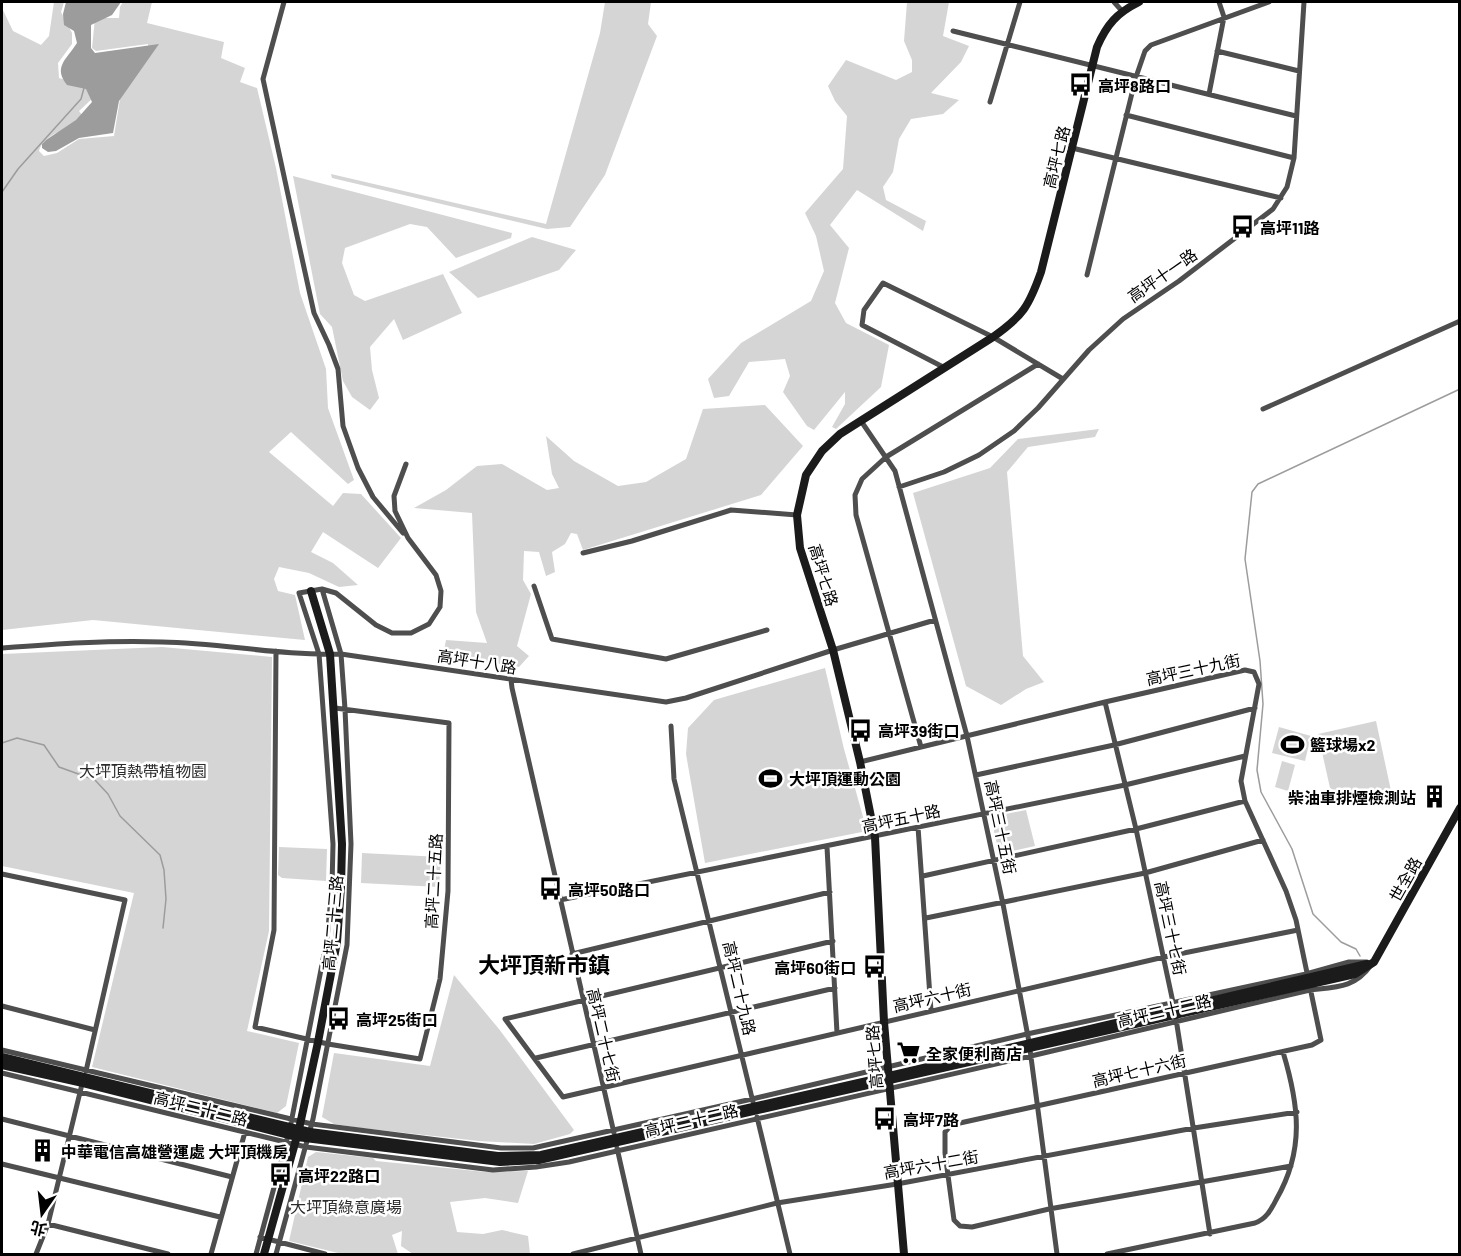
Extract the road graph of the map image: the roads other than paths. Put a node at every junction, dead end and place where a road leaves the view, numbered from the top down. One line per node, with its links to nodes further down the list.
1 (284, 2): 36 (street)
2 (1020, 2): 11 (street)
3 (1114, 2): 8 (street)
4 (1139, 2): 8 (street, 高坪七路)
5 (1219, 2): 9 (street)
6 (1269, 2): 9 (street)
7 (1304, 2): 14 (street, 高坪十一路)
8 (1122, 11): 13 (street, 高坪七路)
9 (1224, 17): 12 (street); 15 (street)
10 (953, 31): 11 (street)
11 (1006, 45): 13 (street); 17 (street)
12 (1217, 51): 14 (street); 16 (street)
13 (1091, 66): 15 (street); 20 (street, 高坪七路)
14 (1299, 71): 19 (street, 高坪十一路)
15 (1136, 76): 16 (street); 18 (street)
16 (1209, 94): 19 (street)
17 (990, 102)
18 (1126, 115): 21 (street); 22 (street)
19 (1296, 116): 21 (street, 高坪十一路)
20 (1072, 148): 22 (street); 26 (street, 高坪七路)
21 (1294, 158): 23 (street, 高坪十一路)
22 (1116, 159): 23 (street); 24 (street)
23 (1281, 198): 29 (street, 高坪十一路)
24 (1087, 275)
25 (1460, 321): 30 (street)
26 (993, 337): 27 (street); 28 (street, 高坪七路); 28 (street)
27 (1038, 363): 29 (street); 32 (street)
28 (945, 368): 31 (street, 高坪七路)
29 (1063, 379): 34 (street, 高坪十一路)
30 (1263, 409)
31 (861, 421): 32 (street, 高坪三十五街); 35 (street, 高坪七路)
32 (886, 457): 34 (street, 高坪三十五街); 43 (street)
33 (406, 464): 36 (street)
34 (899, 487): 41 (street, 高坪三十五街)
35 (797, 515): 37 (street); 45 (street, 高坪七路)
36 (408, 538): 39 (street)
37 (583, 553)
38 (534, 586): 42 (street)
39 (322, 589): 40 (street); 49 (street, 高坪二十三路)
40 (311, 591): 47 (street, 高坪二十三路); 48 (street, 高坪二十三路)
41 (935, 620): 43 (street, 高坪十八路); 56 (street, 高坪三十五街)
42 (767, 630)
43 (889, 634): 45 (street, 高坪十八路); 58 (street)
44 (2, 648): 46 (street, 高坪十八路)
45 (833, 650): 50 (street, 高坪十八路); 60 (street, 高坪七路)
46 (276, 651): 47 (street, 高坪十八路); 98 (street)
47 (319, 654): 48 (street, 高坪十八路); 98 (street, 高坪二十三路)
48 (330, 654): 49 (street, 高坪十八路); 52 (street, 高坪二十三路)
49 (341, 654): 50 (street, 高坪十八路); 54 (street, 高坪二十三路)
50 (512, 680): 77 (street, 高坪二十七街)
51 (1105, 702): 53 (street, 高坪三十九街); 56 (street, 高坪三十九街); 57 (street, 高坪三十七街)
52 (335, 708): 54 (street, 高坪二十五路); 99 (street, 高坪二十三路)
53 (1255, 708): 57 (street); 59 (street, 高坪三十九街)
54 (345, 709): 100 (street, 高坪二十三路); 100 (street, 高坪二十五路)
55 (671, 726): 72 (street, 高坪二十九路)
56 (967, 736): 58 (street, 高坪三十九街); 61 (street, 高坪三十五街)
57 (1114, 745): 61 (street); 62 (street, 高坪三十七街)
58 (921, 747): 60 (street, 高坪三十九街)
59 (1245, 756): 62 (street, 高坪五十路); 63 (street, 高坪三十九街)
60 (860, 762): 68 (street, 高坪七路)
61 (976, 775): 65 (street, 高坪三十五街)
62 (1125, 785): 65 (street, 高坪五十路); 67 (street, 高坪三十七街)
63 (1245, 801): 67 (street); 69 (street, 高坪三十九街)
64 (1460, 808): 85 (street, 世全路)
65 (984, 813): 66 (street, 高坪五十路); 71 (street, 高坪三十五街)
66 (918, 828): 68 (street, 高坪五十路); 75 (street)
67 (1136, 829): 71 (street); 73 (street, 高坪三十七街)
68 (875, 837): 70 (street, 高坪五十路); 95 (street, 高坪七路)
69 (1263, 840): 73 (street); 81 (street, 高坪三十九街)
70 (827, 847): 72 (street, 高坪五十路); 76 (street)
71 (994, 859): 75 (street); 78 (street, 高坪三十五街)
72 (698, 873): 77 (street, 高坪五十路); 80 (street, 高坪二十九路)
73 (1145, 873): 78 (street); 84 (street, 高坪三十七街)
74 (2, 874): 96 (street)
75 (923, 876): 79 (street)
76 (830, 892): 80 (street); 82 (street)
77 (560, 900): 83 (street, 高坪二十七街)
78 (1003, 904): 79 (street); 89 (street, 高坪三十五街)
79 (926, 918): 92 (street)
80 (710, 920): 83 (street); 86 (street, 高坪二十九路)
81 (1298, 930): 84 (street, 高坪六十街); 87 (street, 高坪三十九街)
82 (833, 941): 86 (street); 88 (street)
83 (572, 954): 90 (street, 高坪二十七街)
84 (1164, 957): 89 (street, 高坪六十街); 94 (street, 高坪三十七街)
85 (1374, 962): 87 (street, 高坪二十二路); 87 (street, 高坪二十二路)
86 (722, 967): 90 (street); 93 (street, 高坪二十九路)
87 (1308, 981): 94 (street, 高坪二十二路); 94 (street, 高坪二十二路); 104 (street, 高坪七十六街)
88 (835, 988): 93 (street); 97 (street)
89 (1019, 991): 92 (street, 高坪六十街); 102 (street, 高坪三十五街)
90 (583, 1001): 101 (street, 高坪二十七街); 107 (street, 高坪六十街)
91 (2, 1006): 96 (street)
92 (931, 1011): 95 (street, 高坪六十街)
93 (732, 1012): 101 (street); 105 (street, 高坪二十九路)
94 (1175, 1012): 102 (street, 高坪二十二路); 102 (street, 高坪二十二路); 111 (street, 高坪三十七街)
95 (884, 1022): 97 (street, 高坪六十街); 109 (street, 高坪七路)
96 (95, 1030): 112 (street)
97 (837, 1033): 105 (street, 高坪六十街)
98 (308, 1040): 99 (street); 122 (street, 高坪二十三路)
99 (318, 1042): 100 (street); 124 (street, 高坪二十三路)
100 (328, 1044): 125 (street, 高坪二十三路)
101 (593, 1045): 107 (street); 114 (street, 高坪二十七街)
102 (1029, 1046): 109 (street, 高坪二十二路); 113 (street, 高坪二十二路); 113 (street, 高坪二十二路); 116 (street, 高坪三十五街)
103 (2, 1050): 112 (street, 高坪二十二路)
104 (1283, 1052): 111 (street, 高坪七十六街); 118 (street)
105 (741, 1056): 114 (street, 高坪六十街); 117 (street, 高坪二十九路)
106 (2, 1057): 112 (street, 高坪二十二路)
107 (536, 1058): 114 (street, 高坪六十街)
108 (2, 1065): 112 (street, 高坪二十二路)
109 (888, 1066): 113 (street, 高坪七路); 117 (street, 高坪二十二路)
110 (2, 1073): 115 (street, 高坪二十二路)
111 (1185, 1073): 116 (street, 高坪七十六街); 121 (street, 高坪三十七街)
112 (84, 1077): 115 (street); 119 (street, 高坪二十二路); 119 (street, 高坪二十二路)
113 (889, 1082): 117 (street, 高坪二十二路); 117 (street, 高坪二十二路); 135 (street, 高坪七路)
114 (603, 1088): 127 (street, 高坪二十七街)
115 (81, 1093): 123 (street, 高坪二十二路); 126 (street)
116 (1037, 1106): 128 (street, 高坪三十五街); 131 (street, 高坪七十六街)
117 (755, 1109): 127 (street, 高坪二十二路); 127 (street, 高坪二十二路); 136 (street, 高坪二十九路)
118 (1297, 1112): 121 (street, 高坪六十二街); 130 (street)
119 (248, 1116): 122 (street, 高坪二十二路); 122 (street, 高坪二十二路); 123 (street)
120 (2, 1119): 126 (street)
121 (1194, 1128): 128 (street, 高坪六十二街); 134 (street, 高坪三十七街)
122 (289, 1131): 123 (street, 高坪二十二路); 124 (street, 高坪二十二路); 124 (street, 高坪二十二路); 141 (street, 高坪二十三路)
123 (244, 1133): 132 (street)
124 (298, 1133): 125 (street, 高坪二十二路); 125 (street, 高坪二十二路); 141 (street, 高坪二十三路)
125 (309, 1135): 127 (street, 高坪二十二路); 127 (street, 高坪二十二路); 143 (street, 高坪二十三路)
126 (70, 1136): 132 (street); 133 (street)
127 (616, 1141): 142 (street, 高坪二十七街)
128 (1044, 1156): 131 (street, 高坪六十二街); 137 (street, 高坪三十五街)
129 (2, 1164): 133 (street)
130 (1291, 1166): 134 (street); 140 (street)
131 (948, 1175): 135 (street, 高坪六十二街); 137 (street, 高坪七十六街)
132 (232, 1177): 138 (street)
133 (60, 1178): 138 (street); 139 (street)
134 (1202, 1181): 137 (street); 140 (street, 高坪三十七街)
135 (897, 1184): 136 (street, 高坪六十二街); 155 (street, 高坪七路)
136 (777, 1203): 142 (street, 高坪六十二街); 154 (street, 高坪二十九路)
137 (1050, 1209): 156 (street, 高坪三十五街)
138 (220, 1217): 147 (street)
139 (48, 1224): 145 (street); 146 (street)
140 (1210, 1234): 144 (street)
141 (264, 1238): 143 (street); 148 (street, 高坪二十三路); 149 (street, 高坪二十三路)
142 (637, 1239): 152 (street, 高坪六十二街); 153 (street, 高坪二十七街)
143 (279, 1243): 150 (street, 高坪二十三路); 151 (street)
144 (1136, 1252): 157 (street)
145 (36, 1254)
146 (168, 1254)
147 (211, 1254)
148 (256, 1254)
149 (264, 1254)
150 (276, 1254)
151 (325, 1254)
152 (573, 1254)
153 (640, 1254)
154 (790, 1254)
155 (904, 1254)
156 (1057, 1254)
157 (1107, 1254)

